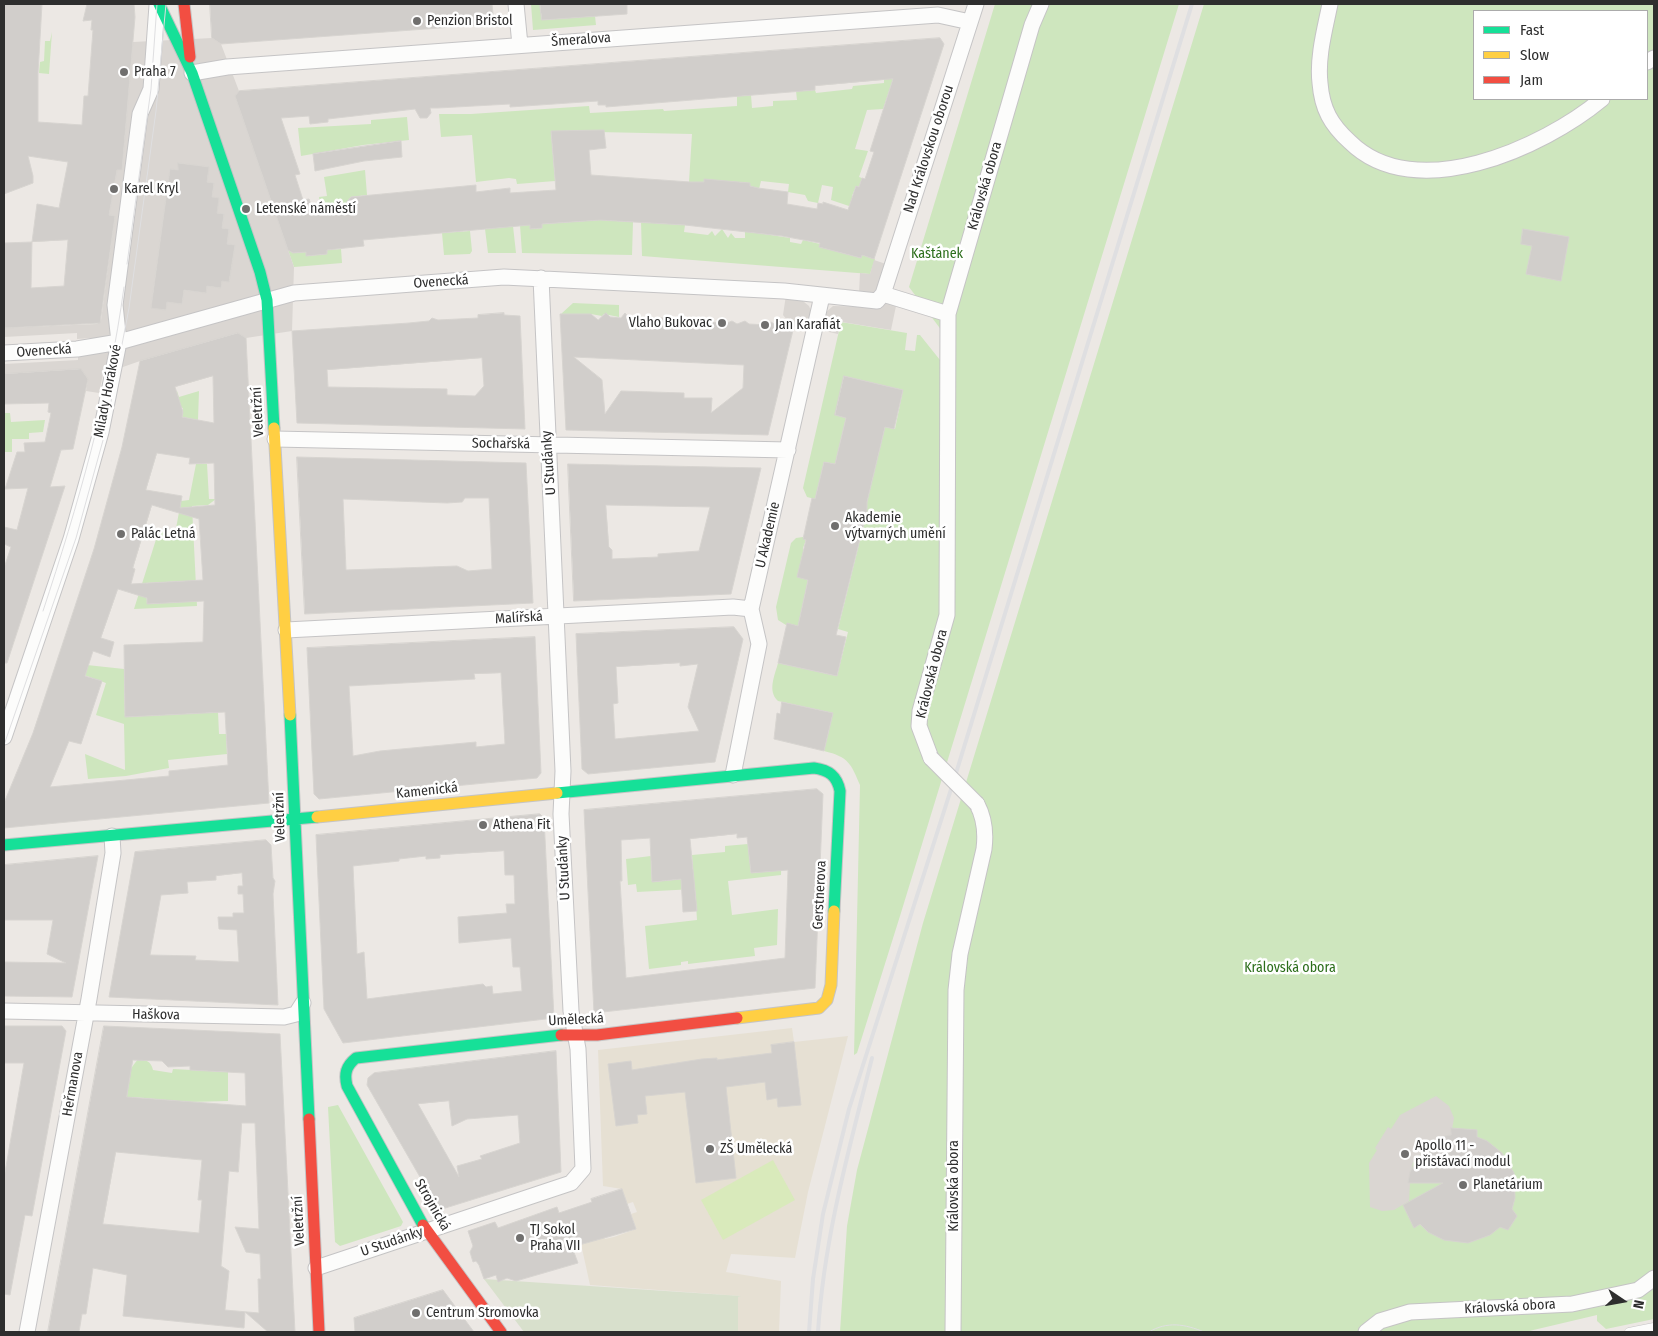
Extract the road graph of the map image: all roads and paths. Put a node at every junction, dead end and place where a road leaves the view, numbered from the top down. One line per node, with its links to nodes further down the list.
1 (158, 4): 9 (street); 16 (street, Milady Horákové)
2 (184, 4): 9 (street)
3 (516, 4): 8 (street)
4 (976, 4): 7 (street, Nad Královskou oborou)
5 (1041, 4): 15 (street, Královská obora)
6 (1330, 4): 10 (street)
7 (970, 22): 8 (street, Šmeralova); 12 (street, Nad Královskou oborou)
8 (520, 45): 9 (street, Šmeralova)
9 (192, 73): 14 (street)
10 (1600, 100)
11 (541, 278): 13 (street, Ovenecká); 14 (street, Ovenecká); 19 (street, U Studánky)
12 (883, 294): 13 (street, Ovenecká); 15 (street)
13 (822, 296): 20 (street, U Akademie)
14 (267, 300): 16 (street, Ovenecká); 18 (street, Veletržní)
15 (948, 314): 44 (street, Královská obora, bridge)
16 (119, 342): 17 (street, Ovenecká); 24 (street, Milady Horákové)
17 (4, 353)
18 (275, 439): 19 (street, Sochařská); 23 (street, Veletržní)
19 (549, 445): 20 (street, Sochařská); 22 (street, U Studánky)
20 (788, 450): 21 (street, U Akademie)
21 (751, 609): 22 (street, Malířská); 25 (street, U Akademie)
22 (556, 616): 23 (street, Malířská); 27 (street, U Studánky)
23 (286, 630): 28 (street, Veletržní)
24 (4, 737)
25 (733, 775): 26 (street, Kamenická); 27 (street, Kamenická)
26 (840, 791): 31 (street, Gerstnerova)
27 (562, 792): 28 (street, Kamenická); 35 (street, U Studánky)
28 (295, 819): 29 (street, Kamenická); 32 (street, Veletržní)
29 (112, 836): 30 (street, Kamenická); 34 (street, Heřmanova)
30 (4, 845)
31 (827, 1000): 35 (street, Umělecká)
32 (303, 1003): 34 (street, Haškova); 38 (street, Veletržní)
33 (4, 1011): 34 (street, Haškova)
34 (86, 1014): 41 (street, Heřmanova)
35 (575, 1034): 36 (street, Umělecká); 37 (street, U Studánky)
36 (347, 1086): 37 (street, Strojnická)
37 (426, 1230): 38 (street, U Studánky); 43 (street, Strojnická)
38 (316, 1268): 42 (street, Veletržní)
39 (1654, 1278): 45 (street, Královská obora)
40 (1654, 1326): 46 (lane)
41 (27, 1332)
42 (319, 1332)
43 (501, 1332)
44 (953, 1332)
45 (1366, 1332)
46 (1629, 1332)

